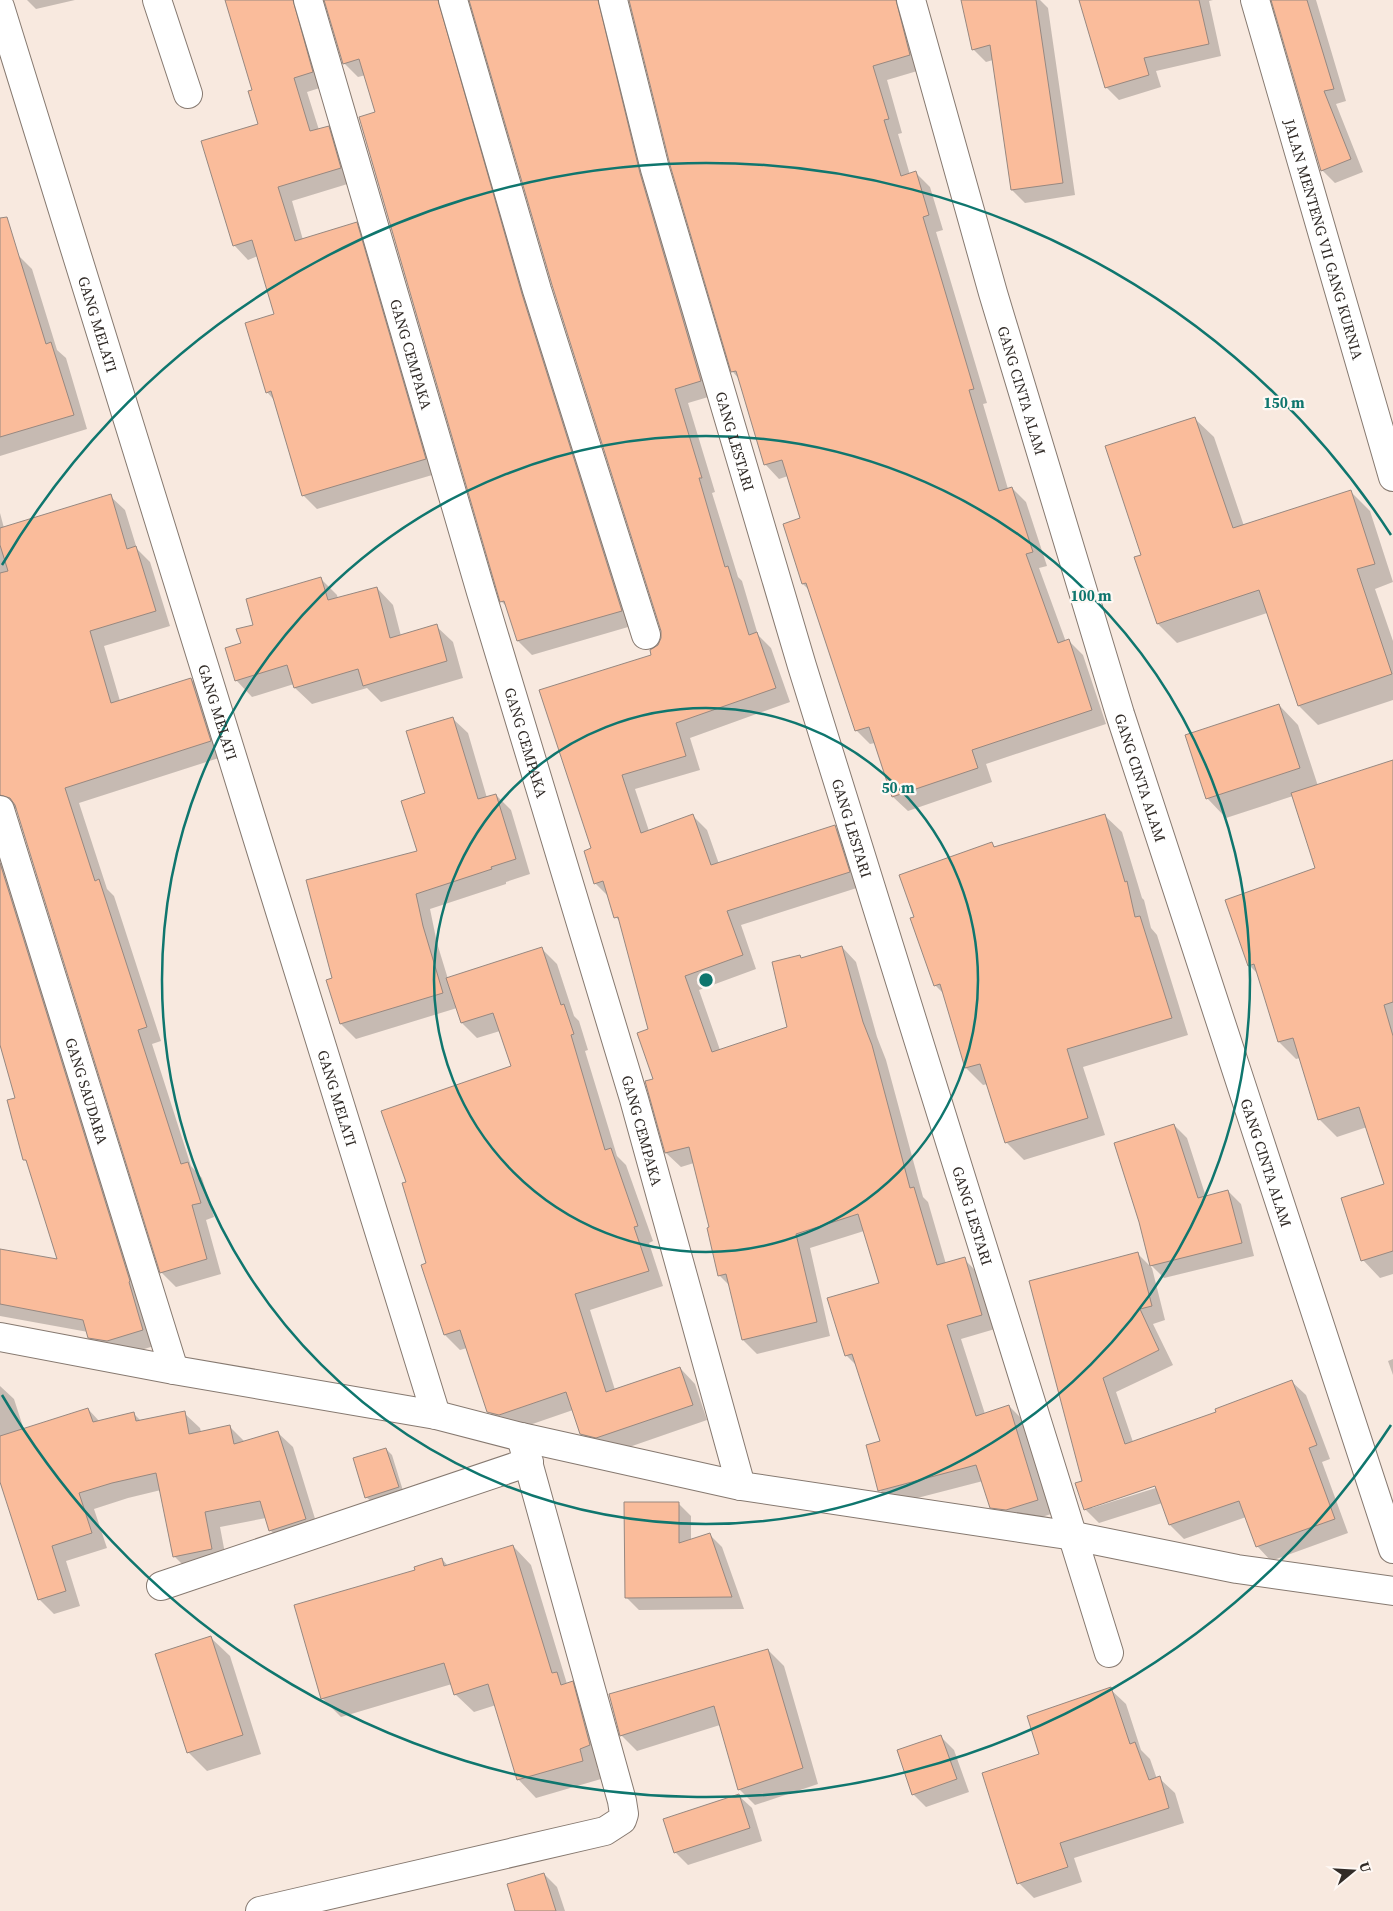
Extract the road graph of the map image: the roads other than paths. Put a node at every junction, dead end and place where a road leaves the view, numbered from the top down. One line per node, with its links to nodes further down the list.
1 (157, 0): 8 (street)
2 (308, 0): 16 (street, GANG CEMPAKA)
3 (452, 0): 10 (street)
4 (613, 0): 17 (street, GANG LESTARI)
5 (911, 0): 18 (street, GANG CINTA ALAM)
6 (1255, 0): 9 (street, JALAN MENTENG VII GANG KURNIA)
7 (0, 7): 14 (street, GANG MELATI)
8 (188, 94)
9 (1393, 477)
10 (646, 635)
11 (0, 810): 13 (street, GANG SAUDARA)
12 (0, 1336): 13 (street)
13 (174, 1370): 14 (street)
14 (436, 1415): 15 (street)
15 (525, 1450): 16 (street); 19 (street); 22 (street)
16 (741, 1486): 17 (street)
17 (1074, 1536): 20 (street); 21 (street, GANG LESTARI)
18 (1393, 1550)
19 (161, 1586)
20 (1393, 1591)
21 (1110, 1653)
22 (260, 1911)

